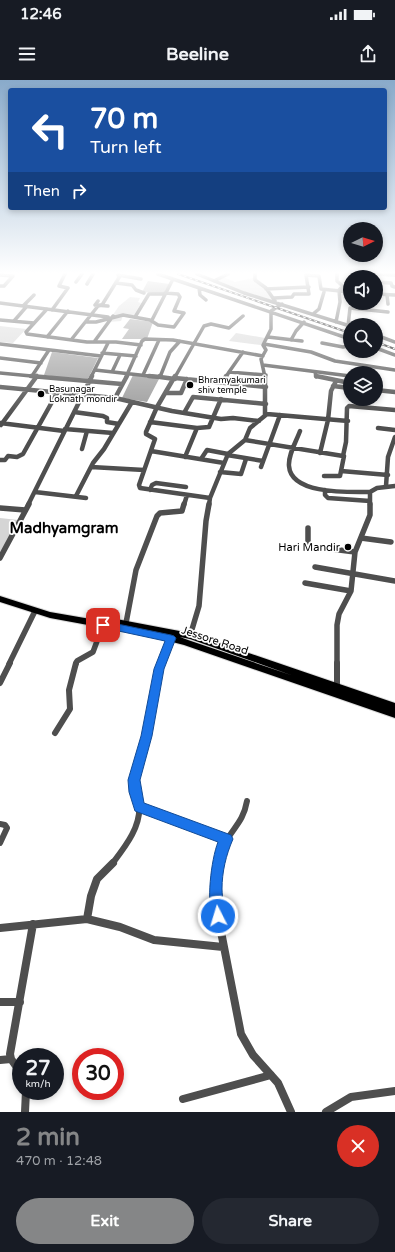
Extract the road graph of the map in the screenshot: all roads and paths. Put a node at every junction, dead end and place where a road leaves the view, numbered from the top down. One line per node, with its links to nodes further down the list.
1 (26, 322): 11 (street)
2 (59, 322): 14 (street)
3 (86, 322): 17 (street)
4 (108, 322): 22 (street)
5 (155, 322): 6 (street)
6 (176, 322)
7 (235, 322): 28 (street)
8 (272, 322): 15 (street)
9 (304, 322): 13 (street); 19 (street)
10 (336, 322): 12 (street)
11 (34, 323): 14 (street)
12 (343, 324)
13 (343, 336)
14 (47, 337): 17 (street)
15 (268, 337): 19 (street); 29 (street)
16 (383, 338): 23 (street)
17 (71, 340): 22 (street)
18 (159, 340): 20 (street); 27 (street); 49 (street)
19 (291, 340): 21 (street)
20 (180, 341): 28 (street); 53 (street)
21 (302, 341)
22 (94, 342): 24 (street)
23 (395, 342)
24 (108, 343): 27 (street); 34 (street)
25 (322, 343): 30 (street)
26 (0, 344): 31 (street)
27 (141, 344): 37 (street)
28 (194, 344): 33 (street); 54 (street)
29 (264, 344): 38 (street); 43 (street)
30 (343, 347)
31 (50, 350): 34 (street); 40 (street)
32 (383, 351): 36 (street)
33 (243, 352): 38 (street); 45 (street)
34 (102, 355): 35 (street); 42 (street)
35 (120, 355): 37 (street); 44 (street)
36 (395, 355)
37 (136, 356): 48 (street)
38 (263, 356): 41 (street)
39 (0, 358): 40 (street)
40 (41, 362): 52 (street)
41 (264, 366): 46 (street); 50 (street)
42 (95, 370): 44 (street); 56 (street)
43 (395, 370)
44 (112, 372): 48 (street)
45 (229, 372): 50 (street); 58 (street)
46 (315, 372): 51 (street); 57 (street)
47 (0, 373): 52 (street)
48 (128, 374): 49 (street); 60 (street)
49 (143, 375): 53 (street)
50 (266, 375): 62 (street)
51 (343, 375)
52 (34, 376): 56 (street); 65 (street)
53 (160, 377): 54 (street)
54 (175, 379): 55 (street); 69 (street)
55 (187, 379): 58 (street); 69 (street)
56 (89, 380): 60 (street); 70 (street)
57 (336, 381): 59 (street); 61 (street)
58 (224, 382): 62 (street)
59 (343, 382)
60 (122, 384): 71 (street)
61 (333, 386): 63 (street); 82 (street)
62 (266, 387): 74 (street)
63 (343, 387)
64 (1, 388): 65 (street)
65 (28, 389): 68 (street); 87 (street)
66 (383, 391): 67 (street)
67 (395, 392)
68 (58, 393): 70 (street); 88 (street)
69 (167, 393): 75 (street)
70 (82, 395): 71 (street); 77 (street)
71 (114, 398): 73 (street)
72 (221, 400): 74 (street); 78 (street); 81 (street)
73 (132, 402): 75 (street); 86 (street)
74 (266, 404): 79 (street)
75 (160, 408): 78 (street); 85 (street)
76 (395, 410): 84 (street)
77 (74, 412): 86 (street); 91 (street)
78 (184, 413): 81 (street)
79 (265, 415): 80 (street); 83 (street)
80 (280, 415): 82 (street); 98 (street)
81 (214, 418): 83 (street); 89 (street)
82 (328, 420): 84 (street); 102 (street)
83 (259, 421): 97 (street)
84 (348, 421): 104 (street)
85 (150, 422): 89 (street); 101 (street)
86 (118, 424): 95 (street)
87 (1, 425): 88 (street)
88 (39, 428): 91 (street); 108 (street)
89 (198, 428): 105 (street)
90 (378, 428): 92 (street)
91 (65, 430): 93 (street); 123 (street)
92 (395, 430)
93 (87, 431): 95 (street); 99 (street)
94 (300, 431): 100 (street)
95 (113, 433): 111 (street)
96 (395, 437): 116 (street)
97 (245, 440): 98 (street); 103 (street)
98 (270, 444): 100 (street); 109 (street)
99 (82, 449)
100 (294, 449): 102 (street); 122 (street)
101 (151, 451): 105 (street); 113 (street)
102 (320, 453): 104 (street)
103 (228, 454): 106 (street); 107 (street); 110 (street)
104 (344, 456): 115 (street)
105 (184, 457): 107 (street)
106 (246, 458): 109 (street); 114 (street)
107 (201, 459): 110 (street)
108 (0, 460)
109 (263, 461): 112 (street)
110 (224, 463): 114 (street)
111 (91, 467): 113 (street); 126 (street)
112 (261, 467)
113 (144, 470): 121 (street)
114 (220, 472): 128 (street)
115 (341, 472): 116 (street); 117 (street)
116 (388, 475): 118 (street)
117 (324, 476)
118 (386, 486): 119 (street); 124 (street)
119 (395, 486)
120 (186, 487): 121 (street)
121 (150, 490): 125 (street)
122 (325, 490): 124 (street); 129 (street)
123 (35, 492): 126 (street); 131 (street)
124 (370, 492): 129 (street)
125 (187, 495): 128 (street); 145 (street)
126 (76, 496): 127 (street)
127 (86, 498)
128 (210, 498): 147 (street)
129 (370, 502): 133 (street)
130 (0, 508): 131 (street)
131 (25, 510): 136 (street)
132 (308, 528): 135 (street)
133 (361, 538): 134 (street); 135 (street)
134 (391, 542)
135 (355, 552): 138 (street)
136 (0, 558)
137 (316, 567): 138 (street)
138 (354, 576): 139 (street); 141 (street)
139 (395, 581)
140 (305, 583): 141 (street)
141 (351, 591): 150 (street)
142 (0, 593): 145 (highway)
143 (0, 598): 144 (highway, Jessore Road)
144 (35, 612): 146 (highway, Jessore Road); 149 (street)
145 (126, 623): 147 (highway)
146 (103, 625): 148 (highway, Jessore Road); 153 (street)
147 (190, 636): 150 (highway)
148 (171, 638): 150 (highway, Jessore Road); 155 (street)
149 (0, 682)
150 (337, 691): 151 (highway); 152 (highway, Jessore Road)
151 (395, 707)
152 (395, 714)
153 (55, 733)
154 (247, 801): 157 (street)
155 (139, 807): 157 (street); 159 (street)
156 (0, 824): 158 (street)
157 (227, 839): 162 (street)
158 (0, 843)
159 (87, 919): 160 (street); 162 (street)
160 (33, 924): 161 (street); 164 (street)
161 (0, 928)
162 (223, 947): 167 (street)
163 (0, 1002): 164 (street)
164 (20, 1002): 166 (street)
165 (0, 1060): 166 (street)
166 (11, 1060)
167 (271, 1075): 169 (street); 172 (street)
168 (395, 1091): 173 (street)
169 (183, 1099)
170 (26, 1100): 171 (street)
171 (25, 1112)
172 (291, 1112)
173 (326, 1112)

